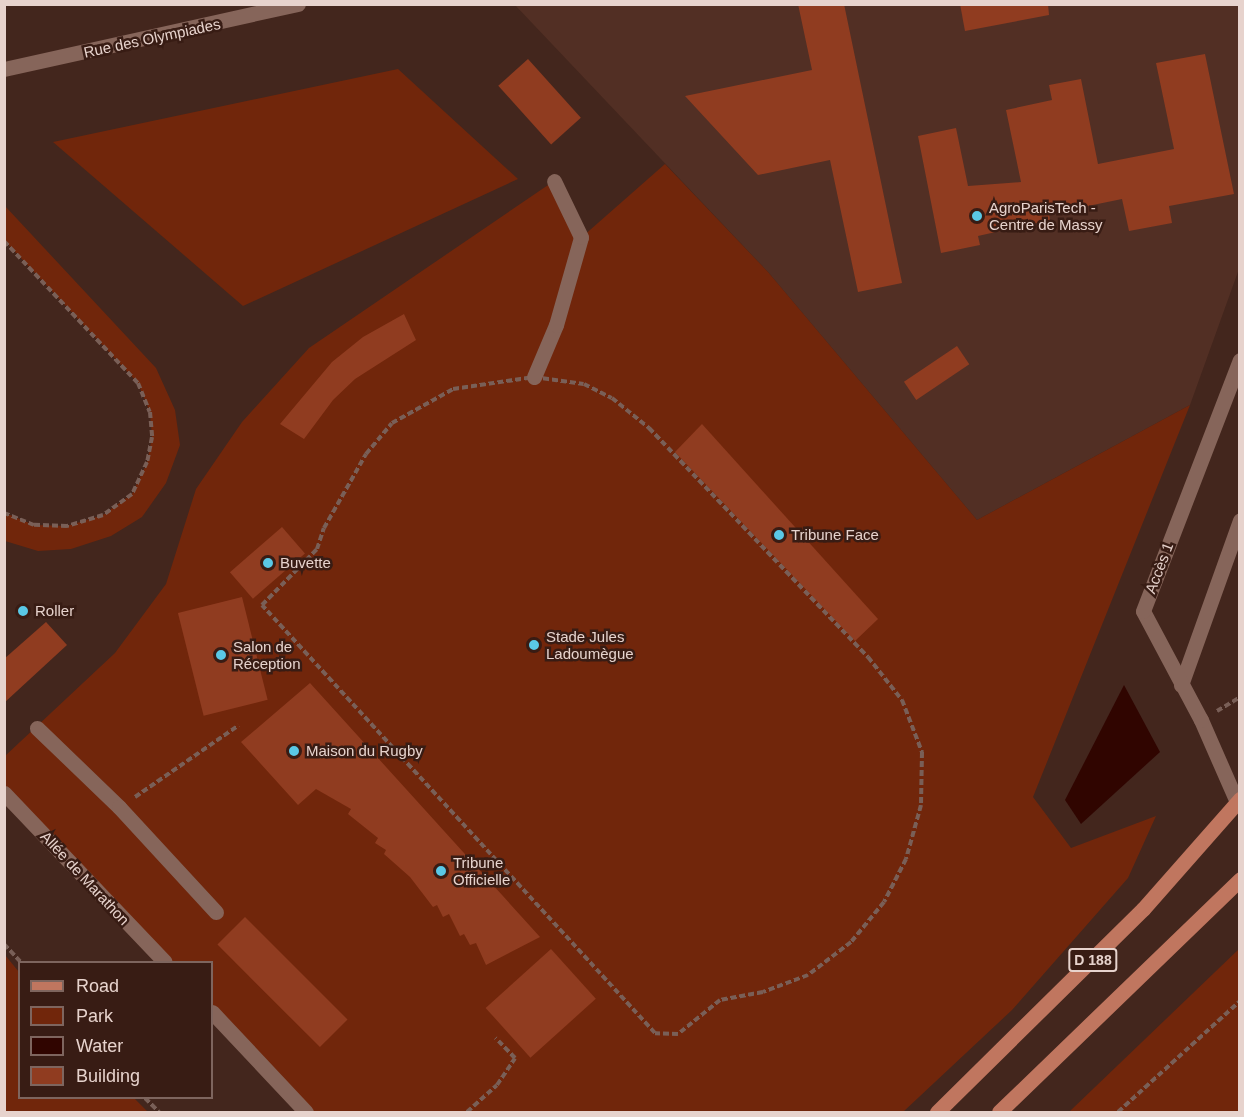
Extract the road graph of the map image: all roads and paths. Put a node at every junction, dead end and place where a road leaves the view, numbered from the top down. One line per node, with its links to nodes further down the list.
1 (298, 4): 2 (street, Rue des Olympiades)
2 (4, 69)
3 (554, 181): 6 (street)
4 (4, 241): 7 (path)
5 (1239, 360): 11 (street, Accès 1)
6 (534, 377): 6 (path)
7 (4, 513)
8 (1239, 520): 10 (street)
9 (1239, 551): 10 (street)
10 (1225, 559): 11 (street)
11 (1181, 685): 15 (street, Accès 1)
12 (239, 725): 16 (path)
13 (37, 728): 16 (street)
14 (4, 793): 21 (street, Allée de Marathon)
15 (1238, 800): 29 (main road, D 188)
16 (119, 807): 18 (street)
17 (1239, 879): 30 (main road, D 188)
18 (216, 912)
19 (4, 944): 20 (path)
20 (19, 961)
21 (163, 961)
22 (1239, 1002): 31 (path)
23 (213, 1013): 27 (street)
24 (496, 1038): 28 (path)
25 (146, 1099): 26 (path)
26 (159, 1113)
27 (306, 1113)
28 (467, 1113)
29 (937, 1113)
30 (999, 1113)
31 (1118, 1113)

